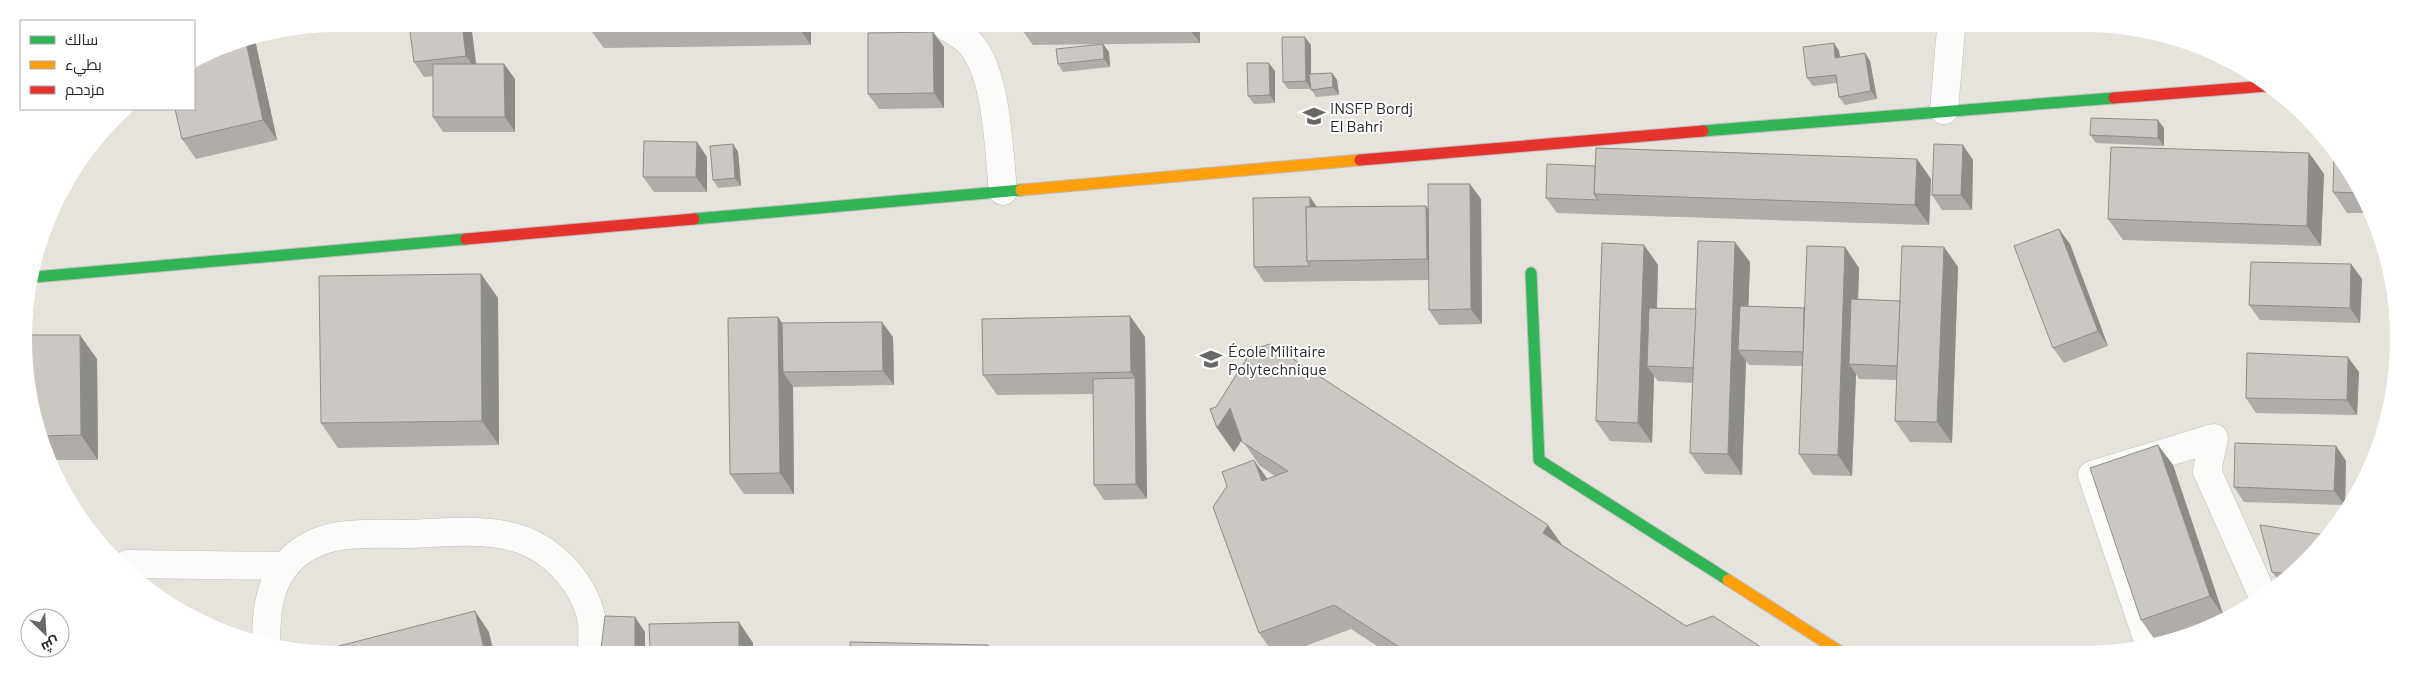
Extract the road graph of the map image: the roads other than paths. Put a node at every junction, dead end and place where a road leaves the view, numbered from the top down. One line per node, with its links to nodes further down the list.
1 (954, 32): 5 (street)
2 (1951, 32): 4 (street)
3 (2257, 87): 4 (main road)
4 (1944, 110): 5 (main road)
5 (1003, 191): 7 (main road)
6 (1531, 272): 14 (main road)
7 (39, 277)
8 (131, 564): 9 (street)
9 (285, 566): 11 (street); 13 (street)
10 (2260, 589): 12 (street)
11 (266, 637)
12 (2147, 639)
13 (592, 646)
14 (1831, 646)

